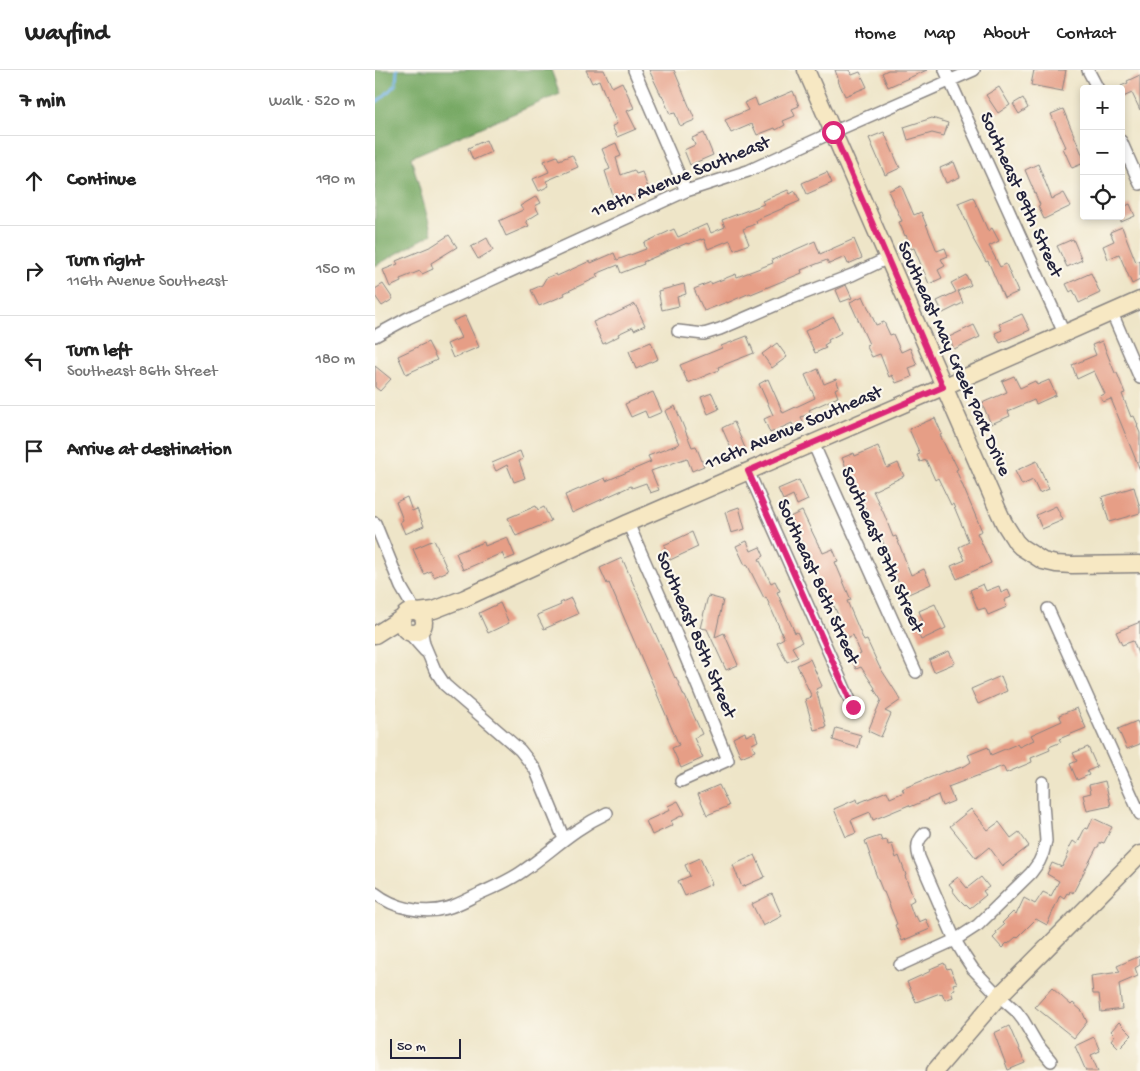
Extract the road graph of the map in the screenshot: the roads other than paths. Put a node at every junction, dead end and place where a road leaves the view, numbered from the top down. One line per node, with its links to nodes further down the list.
1 (634, 70): 10 (street)
2 (806, 70): 7 (street, Southeast May Creek Park Drive)
3 (975, 70): 5 (street, 118th Avenue Southeast)
4 (1088, 70): 6 (street)
5 (947, 75): 7 (street, 118th Avenue Southeast); 15 (street, Southeast 89th Street)
6 (1096, 85)
7 (833, 132): 10 (street, 118th Avenue Southeast); 11 (street, Southeast May Creek Park Drive)
8 (1125, 150): 9 (street)
9 (1140, 184)
10 (686, 191): 16 (street, 118th Avenue Southeast)
11 (888, 258): 14 (street); 18 (street, Southeast May Creek Park Drive)
12 (1140, 300): 13 (street, 116th Avenue Southeast)
13 (1112, 313): 15 (street, 116th Avenue Southeast); 17 (street)
14 (678, 332)
15 (1064, 334): 18 (street, 116th Avenue Southeast)
16 (375, 336)
17 (1140, 378)
18 (943, 387): 19 (street, 116th Avenue Southeast); 23 (street, Southeast May Creek Park Drive)
19 (813, 443): 20 (street, 116th Avenue Southeast); 28 (street, Southeast 87th Street)
20 (748, 471): 22 (street, 116th Avenue Southeast); 29 (street, Southeast 86th Street)
21 (375, 523): 25 (street)
22 (628, 523): 25 (street, 116th Avenue Southeast); 30 (street, Southeast 85th Street)
23 (1140, 564)
24 (1048, 608): 33 (street)
25 (412, 621): 26 (street, 116th Avenue Southeast); 27 (street, 116th Avenue Southeast); 35 (street)
26 (375, 635)
27 (375, 639)
28 (916, 672)
29 (853, 707)
30 (681, 781)
31 (1043, 782): 38 (street)
32 (607, 813): 35 (street)
33 (1140, 814)
34 (925, 833): 38 (street)
35 (564, 839): 37 (street)
36 (1140, 854): 40 (street)
37 (375, 893)
38 (955, 940): 39 (street); 40 (street)
39 (901, 965)
40 (999, 996): 41 (street); 42 (street)
41 (1051, 1061)
42 (935, 1071)

